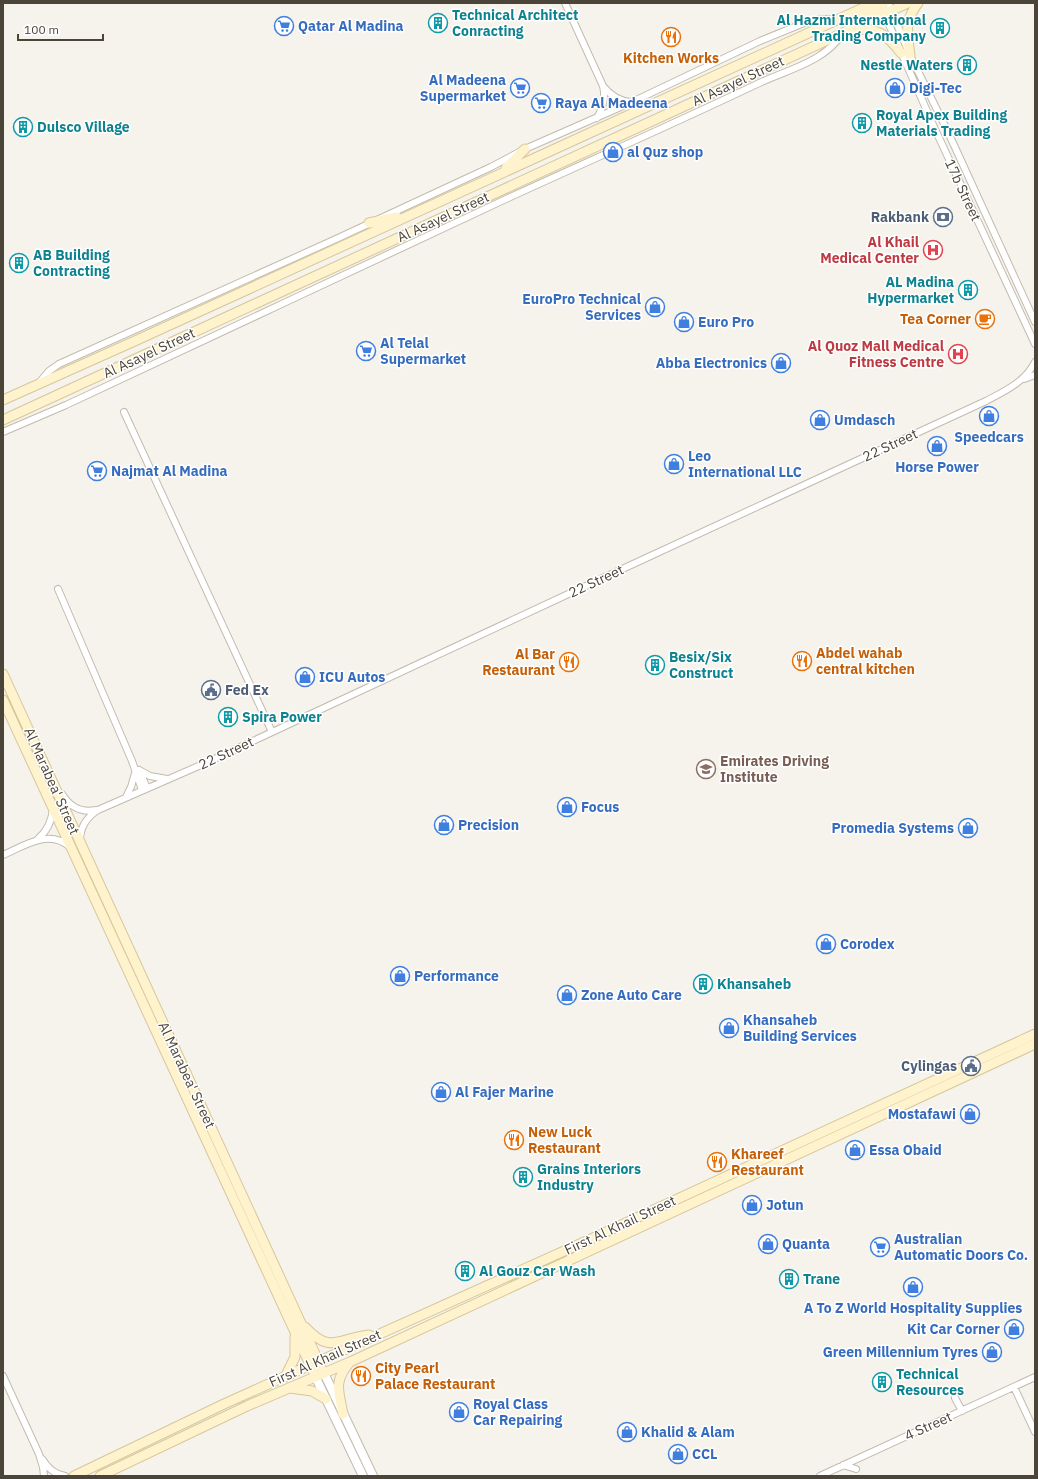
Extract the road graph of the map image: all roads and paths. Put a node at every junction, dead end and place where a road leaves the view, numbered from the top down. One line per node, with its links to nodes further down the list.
1 (565, 3): 9 (street)
2 (856, 3): 6 (main road)
3 (908, 3): 5 (main road, Al Asayel Street)
4 (918, 3): 8 (main road)
5 (884, 6): 6 (main road, Al Asayel Street); 7 (main road, Al Asayel Street); 8 (street, 17b Street)
6 (842, 17): 10 (street); 13 (main road, Al Asayel Street)
7 (847, 30): 8 (main road); 26 (main road, Al Asayel Street); 27 (street)
8 (905, 54): 14 (street, 17b Street); 16 (street, 17b Street)
9 (603, 86): 10 (street); 11 (street)
10 (632, 102): 11 (street)
11 (597, 118): 12 (street)
12 (525, 149): 13 (main road); 17 (street)
13 (501, 173): 15 (main road, Al Asayel Street)
14 (963, 190): 16 (street); 19 (street, 17b Street)
15 (405, 217): 17 (main road); 23 (main road, Al Asayel Street)
16 (990, 222): 18 (street, 17b Street)
17 (369, 223): 23 (street)
18 (1035, 322)
19 (1035, 344)
20 (1035, 362): 22 (street, 22 Street)
21 (1035, 375): 22 (street, 22 Street)
22 (1022, 380): 31 (street, 22 Street)
23 (38, 385): 24 (main road, Al Asayel Street)
24 (3, 400)
25 (124, 412): 31 (street)
26 (3, 420)
27 (3, 432)
28 (58, 589): 32 (street)
29 (3, 674): 33 (main road, Al Marabea' Street)
30 (3, 700): 37 (main road, Al Marabea' Street)
31 (272, 732): 34 (street, 22 Street)
32 (137, 771): 34 (street); 35 (street); 36 (street)
33 (51, 779): 38 (street); 40 (main road, Al Marabea' Street)
34 (168, 779): 35 (street, 22 Street)
35 (145, 789): 36 (street, 22 Street)
36 (126, 797): 38 (street, 22 Street)
37 (53, 807): 39 (street); 41 (main road, Al Marabea' Street)
38 (98, 810): 40 (street, 22 Street)
39 (37, 840): 41 (street); 42 (street)
40 (81, 844): 45 (main road, Al Marabea' Street)
41 (72, 849): 46 (main road, Al Marabea' Street)
42 (3, 855)
43 (1035, 1034): 47 (main road, First Al Khail Street)
44 (1035, 1044): 48 (main road, First Al Khail Street)
45 (300, 1321): 47 (main road); 49 (main road, Al Marabea' Street)
46 (295, 1332): 49 (main road, Al Marabea' Street); 52 (main road)
47 (376, 1335): 49 (main road, First Al Khail Street)
48 (350, 1362): 50 (main road, First Al Khail Street); 59 (main road)
49 (314, 1364): 50 (main road, Al Marabea' Street); 52 (main road, First Al Khail Street)
50 (319, 1375): 55 (main road, First Al Khail Street); 57 (street, Al Marabea' Street); 59 (street, Al Marabea' Street)
51 (3, 1376): 61 (street)
52 (285, 1377): 66 (main road, First Al Khail Street)
53 (1035, 1377): 54 (street, 4 Street)
54 (1014, 1387): 58 (street, 4 Street); 60 (street)
55 (287, 1388): 57 (main road); 67 (main road, First Al Khail Street)
56 (955, 1398): 58 (street)
57 (326, 1399): 68 (street, Al Marabea' Street)
58 (962, 1411): 62 (street, 4 Street)
59 (342, 1414): 69 (street, Al Marabea' Street)
60 (1035, 1432)
61 (39, 1454): 64 (street); 65 (street)
62 (843, 1465): 63 (street); 70 (street, 4 Street)
63 (856, 1469)
64 (44, 1476)
65 (65, 1476)
66 (74, 1476)
67 (100, 1476)
68 (363, 1476)
69 (372, 1476)
70 (820, 1476)

